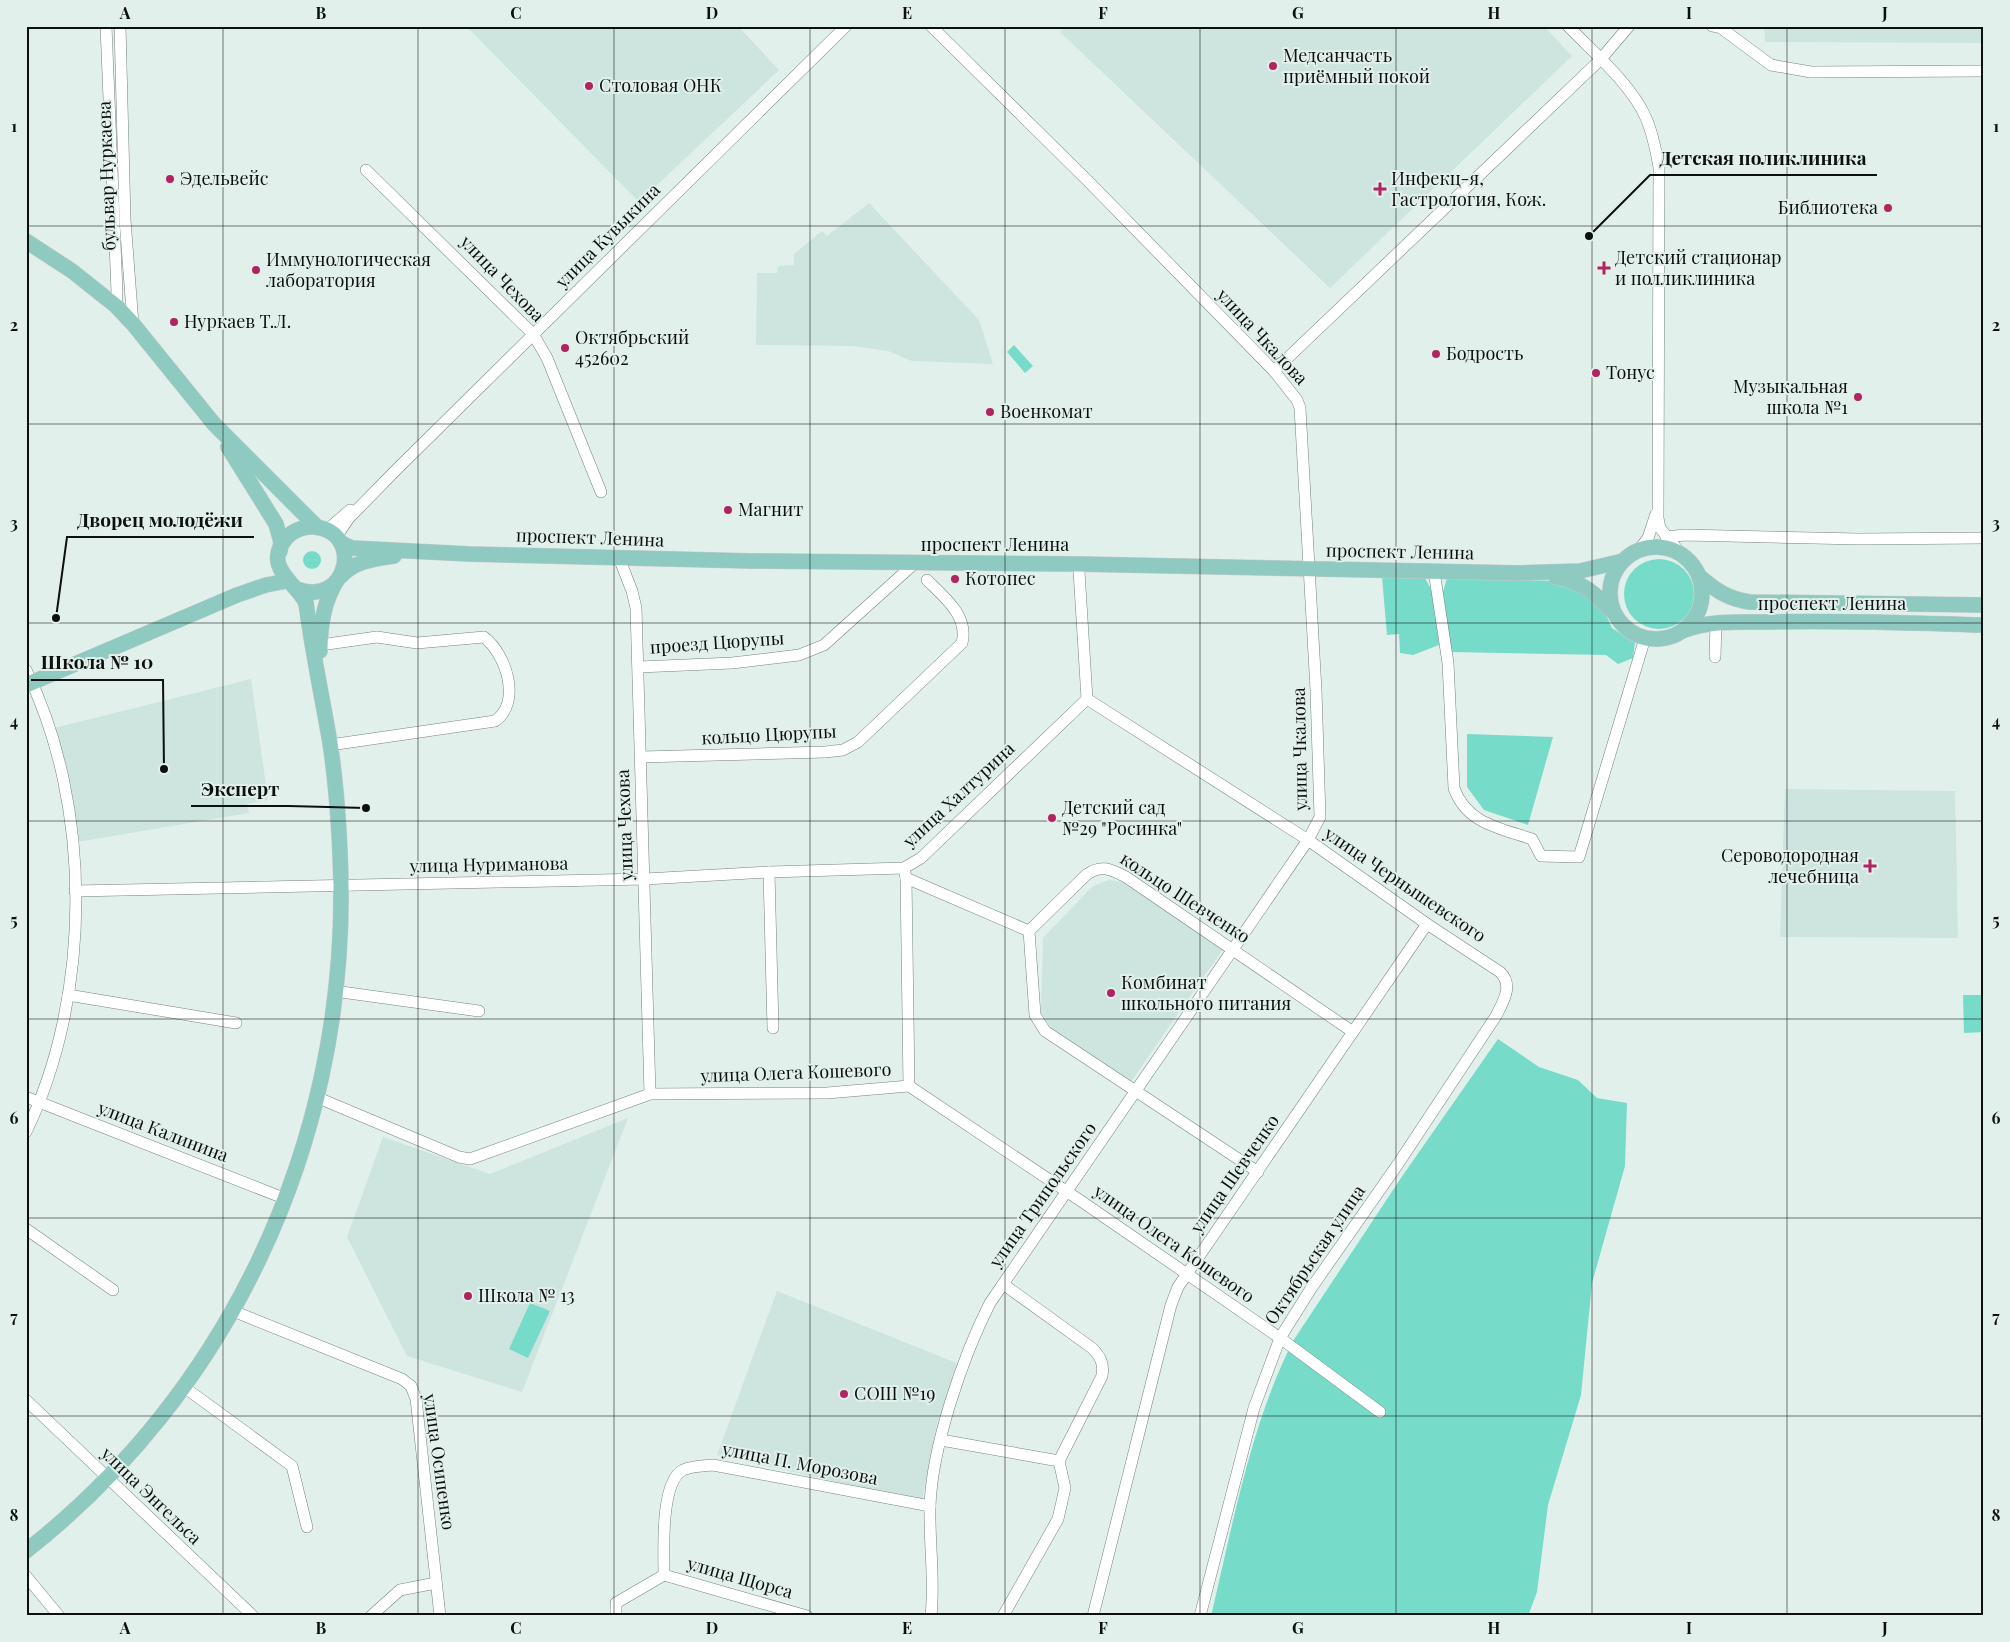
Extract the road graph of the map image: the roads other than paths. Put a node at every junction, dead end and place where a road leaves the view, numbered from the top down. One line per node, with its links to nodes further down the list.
1 (106, 26): 12 (street, бульвар Нуркаева)
2 (120, 26): 13 (street, бульвар Нуркаева)
3 (846, 26): 14 (street, улица Кувыкина)
4 (930, 26): 15 (street, улица Чкалова)
5 (1568, 26): 8 (street)
6 (1629, 26): 8 (street)
7 (1712, 26): 9 (street)
8 (1600, 60): 15 (street); 18 (street)
9 (1984, 71)
10 (366, 170): 14 (street, улица Чехова)
11 (26, 241): 12 (main road)
12 (116, 306): 13 (main road)
13 (133, 324): 16 (main road)
14 (533, 334): 17 (street, улица Чехова); 19 (street, улица Кувыкина)
15 (1274, 371): 29 (street, улица Чкалова)
16 (214, 424): 19 (main road); 25 (main road)
17 (601, 492)
18 (1657, 498): 20 (street); 22 (street)
19 (330, 534): 23 (main road, проспект Ленина); 25 (main road); 34 (main road)
20 (1666, 537): 21 (street); 24 (street)
21 (1984, 538)
22 (1638, 551): 24 (main road); 27 (main road)
23 (469, 554): 26 (main road, проспект Ленина); 34 (main road, проспект Ленина)
24 (1681, 554): 33 (main road)
25 (279, 558): 36 (main road); 37 (main road)
26 (618, 558): 28 (main road, проспект Ленина); 46 (street, улица Чехова)
27 (1623, 561): 32 (main road, проспект Ленина); 39 (main road)
28 (915, 563): 29 (main road, проспект Ленина); 46 (street, проезд Цюрупы)
29 (1309, 569): 31 (main road, проспект Ленина); 52 (street, улица Чкалова)
30 (1079, 571): 49 (street)
31 (1434, 571): 32 (main road, проспект Ленина); 43 (street)
32 (1520, 573): 39 (main road, проспект Ленина)
33 (1698, 576): 38 (main road, проспект Ленина); 42 (main road)
34 (339, 579): 36 (main road); 44 (main road)
35 (927, 580): 51 (street, кольцо Цюрупы)
36 (292, 585): 37 (main road); 48 (main road)
37 (237, 595): 47 (main road)
38 (1984, 605)
39 (1615, 614): 43 (main road)
40 (1716, 622): 41 (main road, проспект Ленина); 42 (main road, проспект Ленина); 45 (street)
41 (1984, 625)
42 (1682, 631): 43 (main road)
43 (1645, 638)
44 (320, 645): 48 (main road); 50 (street)
45 (1715, 657)
46 (639, 667): 51 (street, улица Чехова)
47 (28, 679): 57 (street)
48 (319, 685): 50 (main road)
49 (1087, 698): 52 (street, улица Чернышевского); 54 (street, улица Халтурина)
50 (330, 745): 56 (main road)
51 (640, 757): 55 (street, улица Чехова)
52 (1308, 840): 58 (street, улица Чернышевского); 60 (street, улица Трипольского)
53 (769, 872): 54 (street, улица Нуриманова); 55 (street, улица Нуриманова); 66 (street)
54 (905, 873): 59 (street); 68 (street)
55 (645, 879): 56 (street, улица Нуриманова); 70 (street, улица Чехова)
56 (341, 886): 57 (street, улица Нуриманова); 62 (main road)
57 (75, 891): 63 (street)
58 (1428, 924): 61 (street, улица Чернышевского); 67 (street, улица Шевченко)
59 (1029, 931): 60 (street, кольцо Шевченко); 69 (street)
60 (1232, 948): 67 (street, кольцо Шевченко); 69 (street, улица Трипольского)
61 (1500, 972): 83 (street, Октябрьская улица)
62 (334, 991): 64 (street); 72 (main road)
63 (68, 995): 65 (street); 73 (street)
64 (479, 1011)
65 (236, 1023)
66 (773, 1028)
67 (1353, 1032): 75 (street, улица Шевченко)
68 (909, 1086): 70 (street, улица Олега Кошевого); 76 (street, улица Олега Кошевого)
69 (1136, 1091): 75 (street); 76 (street, улица Трипольского)
70 (650, 1094): 72 (street, улица Олега Кошевого)
71 (26, 1097): 73 (street, улица Калинина)
72 (316, 1097): 77 (main road)
73 (39, 1102): 74 (street); 77 (street, улица Калинина)
74 (26, 1132)
75 (1258, 1172): 79 (street, улица Шевченко)
76 (1065, 1192): 79 (street, улица Олега Кошевого); 80 (street, улица Трипольского)
77 (286, 1199): 82 (main road)
78 (26, 1229): 81 (street)
79 (1186, 1274): 83 (street, улица Олега Кошевого); 104 (street, улица Шевченко)
80 (1002, 1284): 87 (street, улица Трипольского); 88 (street)
81 (113, 1290)
82 (233, 1312): 84 (main road); 95 (street, улица Осипенко)
83 (1280, 1338): 86 (street, улица Олега Кошевого); 105 (street, Октябрьская улица)
84 (184, 1387): 89 (main road); 91 (street)
85 (26, 1400): 89 (street, улица Энгельса)
86 (1380, 1412)
87 (941, 1440): 88 (street); 90 (street, улица Трипольского)
88 (1059, 1461): 103 (street)
89 (107, 1478): 92 (main road); 97 (street, улица Энгельса)
90 (930, 1506): 93 (street, улица П. Морозова); 102 (street, улица Трипольского)
91 (307, 1527)
92 (26, 1551)
93 (664, 1575): 100 (street); 101 (street, улица Щорса)
94 (26, 1576): 96 (street)
95 (436, 1583): 98 (street); 99 (street, улица Осипенко)
96 (59, 1616)
97 (252, 1616)
98 (371, 1616)
99 (440, 1616)
100 (616, 1616)
101 (807, 1616)
102 (931, 1616)
103 (1003, 1616)
104 (1093, 1616)
105 (1200, 1616)

